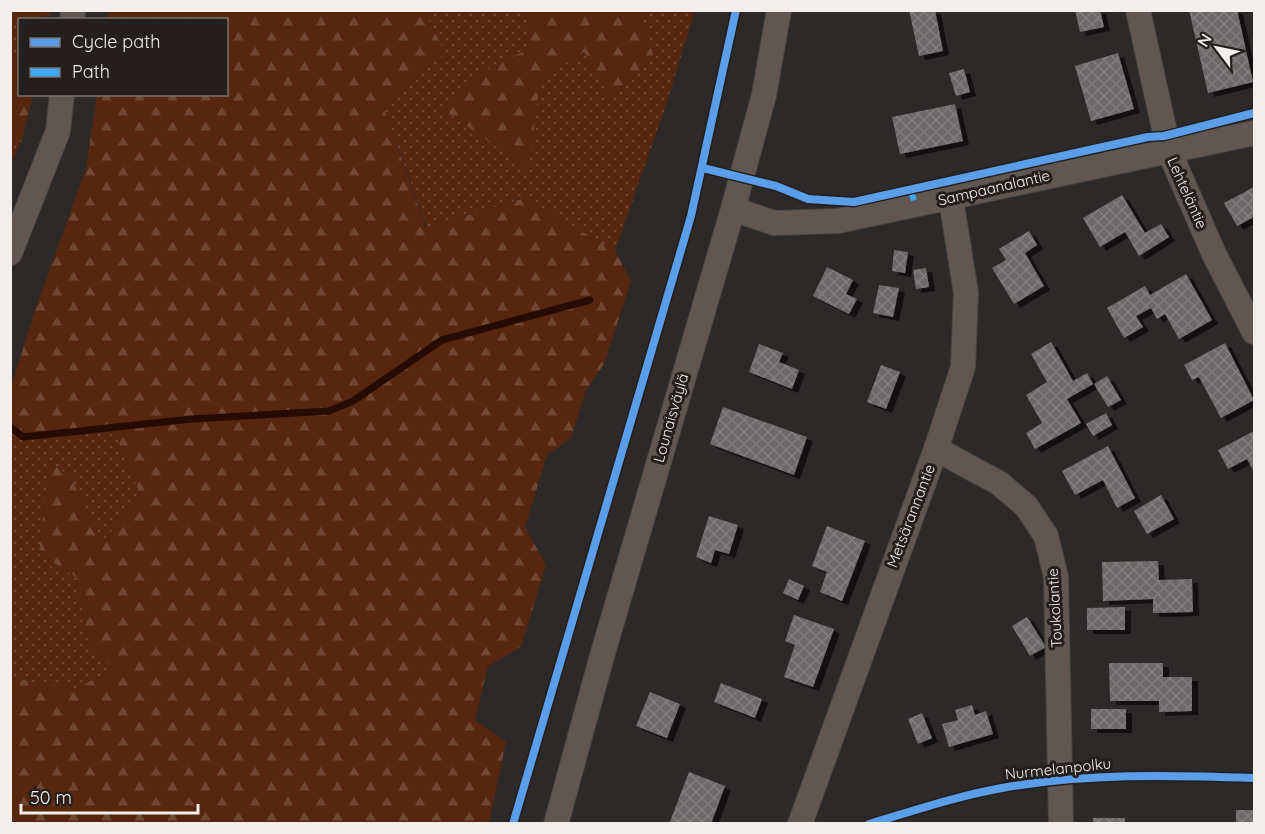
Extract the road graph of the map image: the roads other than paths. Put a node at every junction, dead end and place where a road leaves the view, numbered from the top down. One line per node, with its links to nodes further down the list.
1 (779, 10): 7 (street, Lounaisväylä)
2 (1138, 10): 5 (street, Lehteläntie)
3 (62, 96): 8 (street)
4 (1254, 133): 5 (street, Sampaanalantie)
5 (1169, 152): 6 (street, Sampaanalantie); 9 (street, Lehteläntie)
6 (951, 199): 7 (street, Sampaanalantie); 10 (street, Metsärannantie)
7 (733, 209): 11 (street, Lounaisväylä)
8 (10, 253)
9 (1254, 332)
10 (936, 449): 12 (street, Metsärannantie); 13 (street, Toukolantie)
11 (556, 824)
12 (801, 824)
13 (1061, 824)

